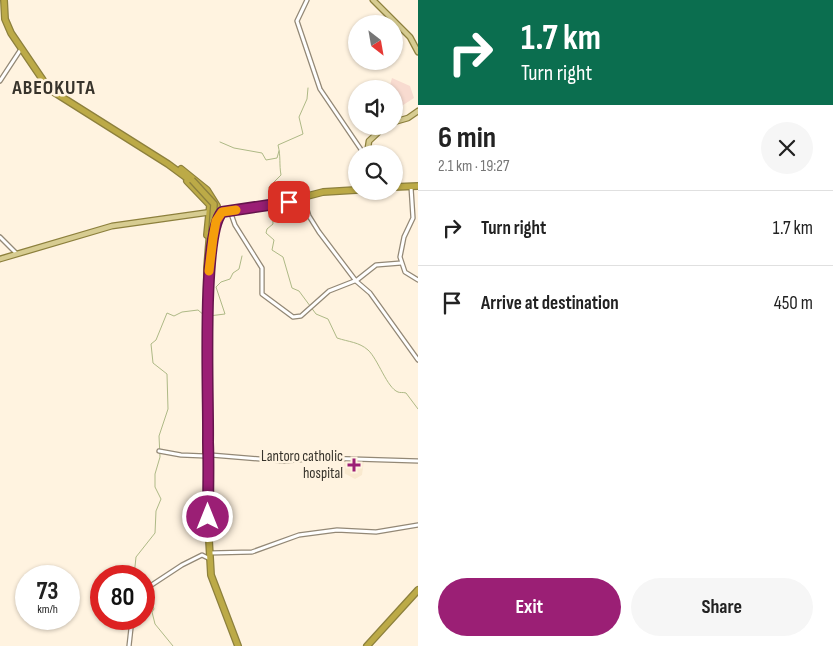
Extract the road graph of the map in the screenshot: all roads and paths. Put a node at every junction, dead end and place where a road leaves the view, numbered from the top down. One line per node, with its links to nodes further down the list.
1 (5, 0): 4 (highway)
2 (307, 0): 10 (street)
3 (374, 0): 5 (main road)
4 (22, 48): 6 (street); 12 (highway)
5 (418, 50)
6 (0, 81)
7 (418, 112): 8 (main road)
8 (403, 120)
9 (375, 135): 11 (main road)
10 (358, 145)
11 (368, 145)
12 (175, 167): 20 (highway); 22 (highway); 28 (highway, bridge)
13 (418, 185): 14 (highway); 16 (highway)
14 (403, 186)
15 (403, 186): 16 (highway)
16 (411, 186): 27 (street)
17 (348, 190): 18 (highway)
18 (304, 198): 19 (highway); 29 (street)
19 (271, 204): 20 (highway); 21 (highway)
20 (219, 210): 21 (highway); 22 (highway); 22 (highway)
21 (230, 211): 29 (street)
22 (210, 215): 23 (main road); 28 (highway)
23 (78, 236): 25 (main road); 26 (main road)
24 (0, 237): 25 (street)
25 (16, 253): 26 (main road)
26 (0, 259)
27 (400, 261): 29 (street); 30 (street)
28 (208, 263): 33 (highway)
29 (356, 280): 31 (street)
30 (418, 280)
31 (418, 359)
32 (161, 451): 33 (street)
33 (208, 455): 34 (street); 36 (highway)
34 (418, 461)
35 (418, 525): 36 (street)
36 (210, 555): 37 (street); 41 (highway)
37 (155, 584)
38 (418, 591): 42 (highway)
39 (130, 630): 40 (street)
40 (128, 646)
41 (236, 646)
42 (368, 646)

